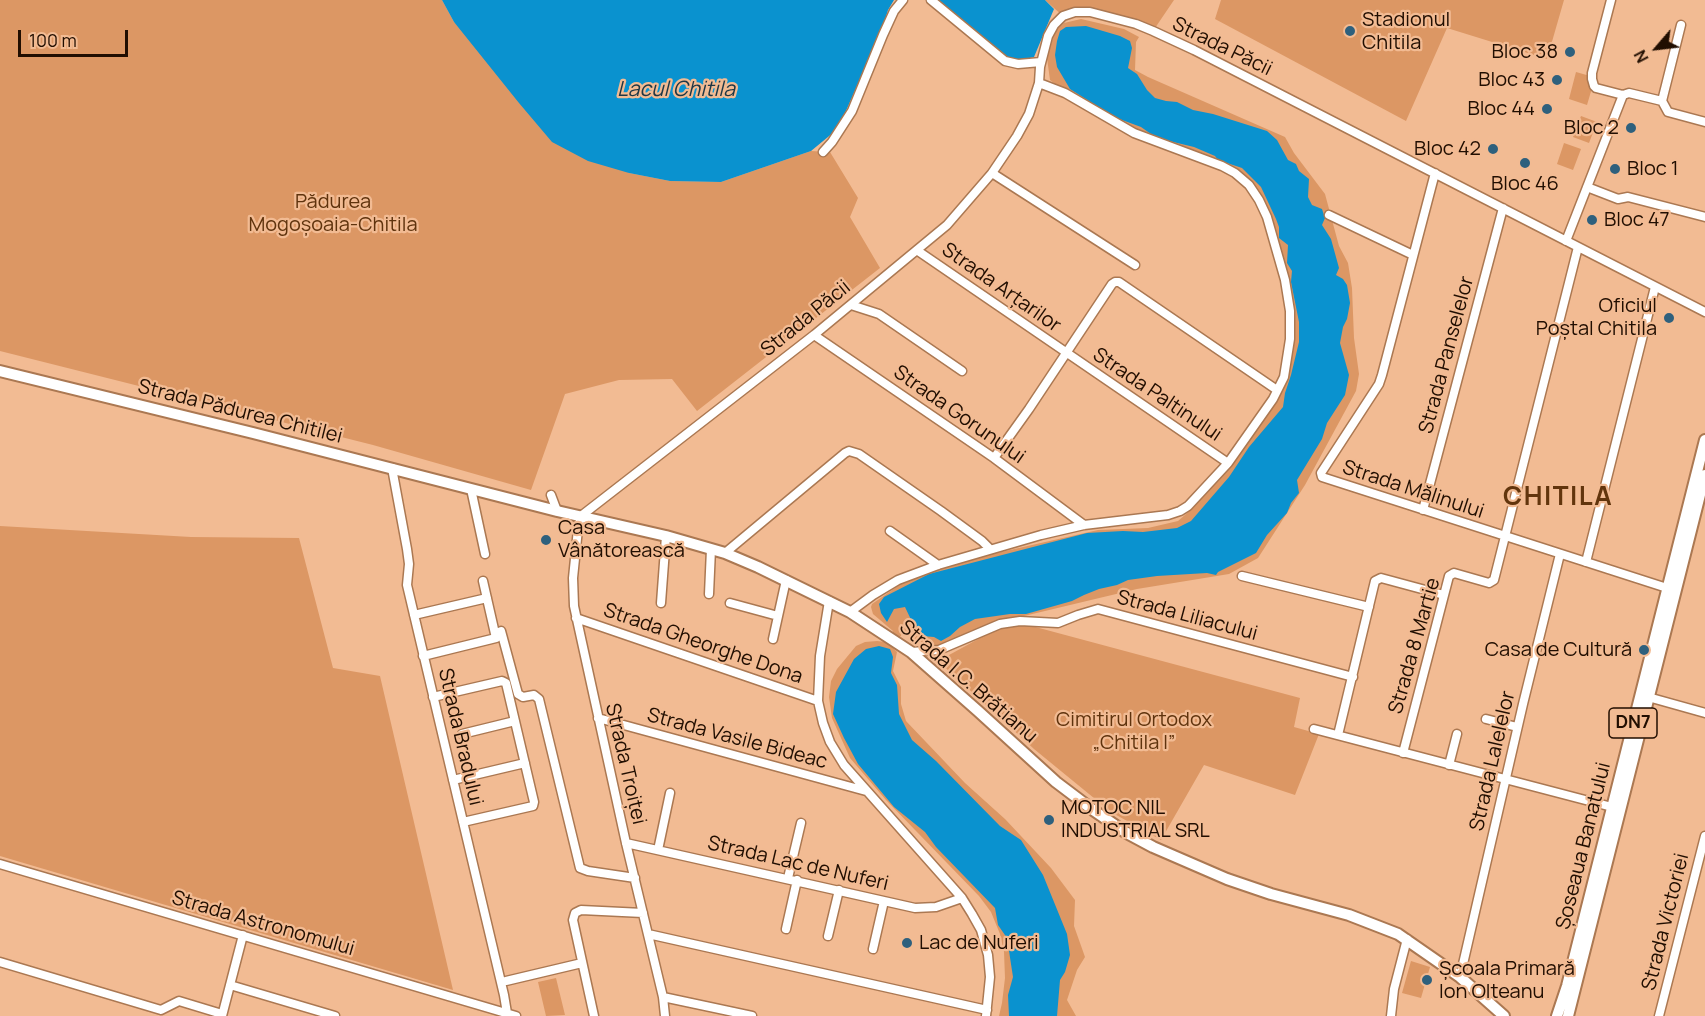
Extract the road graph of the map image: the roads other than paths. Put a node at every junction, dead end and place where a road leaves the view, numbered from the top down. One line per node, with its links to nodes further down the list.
1 (903, 0): 10 (street)
2 (932, 0): 5 (street)
3 (1611, 0): 7 (street)
4 (1681, 25): 8 (street)
5 (1041, 62): 6 (street, Strada Păcii); 12 (street, Strada Păcii)
6 (1039, 83): 11 (street, Strada Păcii); 29 (street)
7 (1623, 95): 8 (street); 13 (street)
8 (1662, 101): 9 (street)
9 (1705, 122)
10 (823, 152)
11 (992, 173): 19 (street, Strada Păcii); 21 (street)
12 (1435, 173): 14 (street, Strada Păcii); 20 (street)
13 (1587, 187): 16 (street); 17 (street)
14 (1503, 208): 17 (street, Strada Păcii); 37 (street, Strada Panselelor)
15 (1329, 215): 20 (street)
16 (1705, 217)
17 (1566, 241): 18 (street, Strada Păcii)
18 (1578, 247): 22 (street, Strada Păcii); 43 (street, Strada 8 Martie)
19 (918, 251): 23 (street, Strada Păcii); 26 (street, Strada Arțarilor)
20 (1413, 255): 37 (street, Strada Mălinului)
21 (1135, 265)
22 (1655, 286): 24 (street, Strada Păcii); 49 (street)
23 (851, 305): 25 (street, Strada Păcii); 28 (street)
24 (1705, 312)
25 (814, 335): 31 (street, Strada Gorunului); 39 (street, Strada Păcii)
26 (1066, 353): 29 (street); 31 (street); 32 (street, Strada Paltinului)
27 (0, 371): 33 (main road, Strada Pădurea Chitilei)
28 (962, 371)
29 (1277, 390): 32 (street)
30 (1705, 440): 54 (main road, Șoseaua Banatului / DN7)
31 (994, 458): 40 (street, Strada Gorunului)
32 (1228, 463): 40 (street)
33 (392, 468): 35 (main road, Strada Pădurea Chitilei); 63 (street, Strada Bradului)
34 (1705, 475): 72 (main road, Șoseaua Banatului / DN7)
35 (471, 489): 38 (main road, Strada I.C. Brătianu); 46 (street)
36 (551, 495): 38 (street)
37 (1423, 510): 43 (street, Strada Mălinului)
38 (557, 511): 39 (main road, Strada I.C. Brătianu)
39 (581, 516): 42 (main road, Strada I.C. Brătianu); 65 (street, Strada Troiței)
40 (1084, 525): 45 (street)
41 (890, 531): 50 (street)
42 (666, 536): 44 (main road, Strada I.C. Brătianu); 59 (street)
43 (1505, 536): 48 (street, Strada Mălinului); 56 (street, Strada 8 Martie)
44 (711, 549): 47 (main road, Strada I.C. Brătianu); 55 (street)
45 (990, 549): 47 (street); 50 (street)
46 (485, 554)
47 (725, 554): 52 (main road, Strada I.C. Brătianu)
48 (1560, 554): 49 (street, Strada Mălinului); 78 (street, Strada Lalelelor)
49 (1586, 562): 54 (street, Strada Mălinului)
50 (938, 565): 62 (street)
51 (1242, 576): 61 (street)
52 (786, 580): 58 (main road, Strada I.C. Brătianu); 64 (street)
53 (483, 581): 57 (street)
54 (1667, 588): 90 (main road, Șoseaua Banatului / DN7)
55 (709, 594)
56 (1444, 595): 61 (street); 83 (street, Strada 8 Martie)
57 (487, 598): 63 (street); 69 (street)
58 (829, 601): 62 (main road, Strada I.C. Brătianu); 73 (street)
59 (661, 603)
60 (730, 603): 64 (street)
61 (1369, 608): 70 (street)
62 (850, 612): 68 (main road, Strada I.C. Brătianu)
63 (414, 615): 69 (street, Strada Bradului)
64 (778, 616): 67 (street)
65 (576, 618): 73 (street, Strada Gheorghe Dona); 75 (street, Strada Troiței)
66 (501, 632): 97 (street)
67 (772, 639)
68 (911, 652): 70 (street, Strada Liliacului); 108 (main road, Strada I.C. Brătianu)
69 (423, 656): 71 (street, Strada Bradului)
70 (1353, 677): 82 (street)
71 (433, 697): 77 (street); 86 (street, Strada Bradului)
72 (1648, 697): 74 (street); 126 (main road, Șoseaua Banatului / DN7)
73 (818, 701): 88 (street)
74 (1705, 712)
75 (598, 718): 88 (street, Strada Vasile Bideac); 94 (street, Strada Troiței)
76 (1486, 719): 78 (street)
77 (515, 721): 80 (street); 84 (street)
78 (1517, 727): 87 (street, Strada Lalelelor)
79 (1314, 729): 82 (street)
80 (462, 734)
81 (1456, 734): 85 (street)
82 (1338, 735): 83 (street)
83 (1403, 753): 85 (street)
84 (525, 763): 86 (street); 91 (street)
85 (1449, 765): 87 (street)
86 (453, 780): 91 (street, Strada Bradului)
87 (1505, 780): 90 (street); 112 (street, Strada Lalelelor)
88 (867, 791): 101 (street)
89 (670, 793): 95 (street)
90 (1612, 807): 125 (main road, Șoseaua Banatului / DN7)
91 (463, 822): 117 (street, Strada Bradului)
92 (801, 823): 98 (street)
93 (1705, 836): 127 (street, Strada Victoriei)
94 (626, 843): 95 (street, Strada Lac de Nuferi); 97 (street, Strada Troiței)
95 (658, 850): 98 (street, Strada Lac de Nuferi)
96 (0, 864): 106 (street, Strada Astronomului)
97 (635, 878): 103 (street, Strada Troiței)
98 (788, 878): 99 (street, Strada Lac de Nuferi)
99 (797, 880): 100 (street, Strada Lac de Nuferi); 104 (street)
100 (839, 890): 102 (street, Strada Lac de Nuferi); 107 (street)
101 (962, 898): 102 (street, Strada Lac de Nuferi); 116 (street)
102 (884, 901): 109 (street)
103 (643, 913): 105 (street, Strada Troiței); 111 (street)
104 (786, 929)
105 (648, 934): 115 (street, Strada Troiței); 116 (street)
106 (243, 935): 114 (street); 117 (street, Strada Astronomului)
107 (828, 936)
108 (1407, 939): 112 (main road, Strada I.C. Brătianu); 123 (street)
109 (873, 949)
110 (0, 962): 118 (street)
111 (582, 963): 113 (street); 120 (street)
112 (1460, 977): 124 (main road, Strada I.C. Brătianu)
113 (506, 981)
114 (230, 985): 118 (street); 119 (street)
115 (663, 997): 121 (street, Strada Troiței); 122 (street)
116 (987, 1013)
117 (506, 1014)
118 (222, 1015)
119 (335, 1016)
120 (594, 1016)
121 (665, 1016)
122 (752, 1016)
123 (1391, 1016)
124 (1504, 1016)
125 (1557, 1016)
126 (1568, 1016)
127 (1659, 1016)

